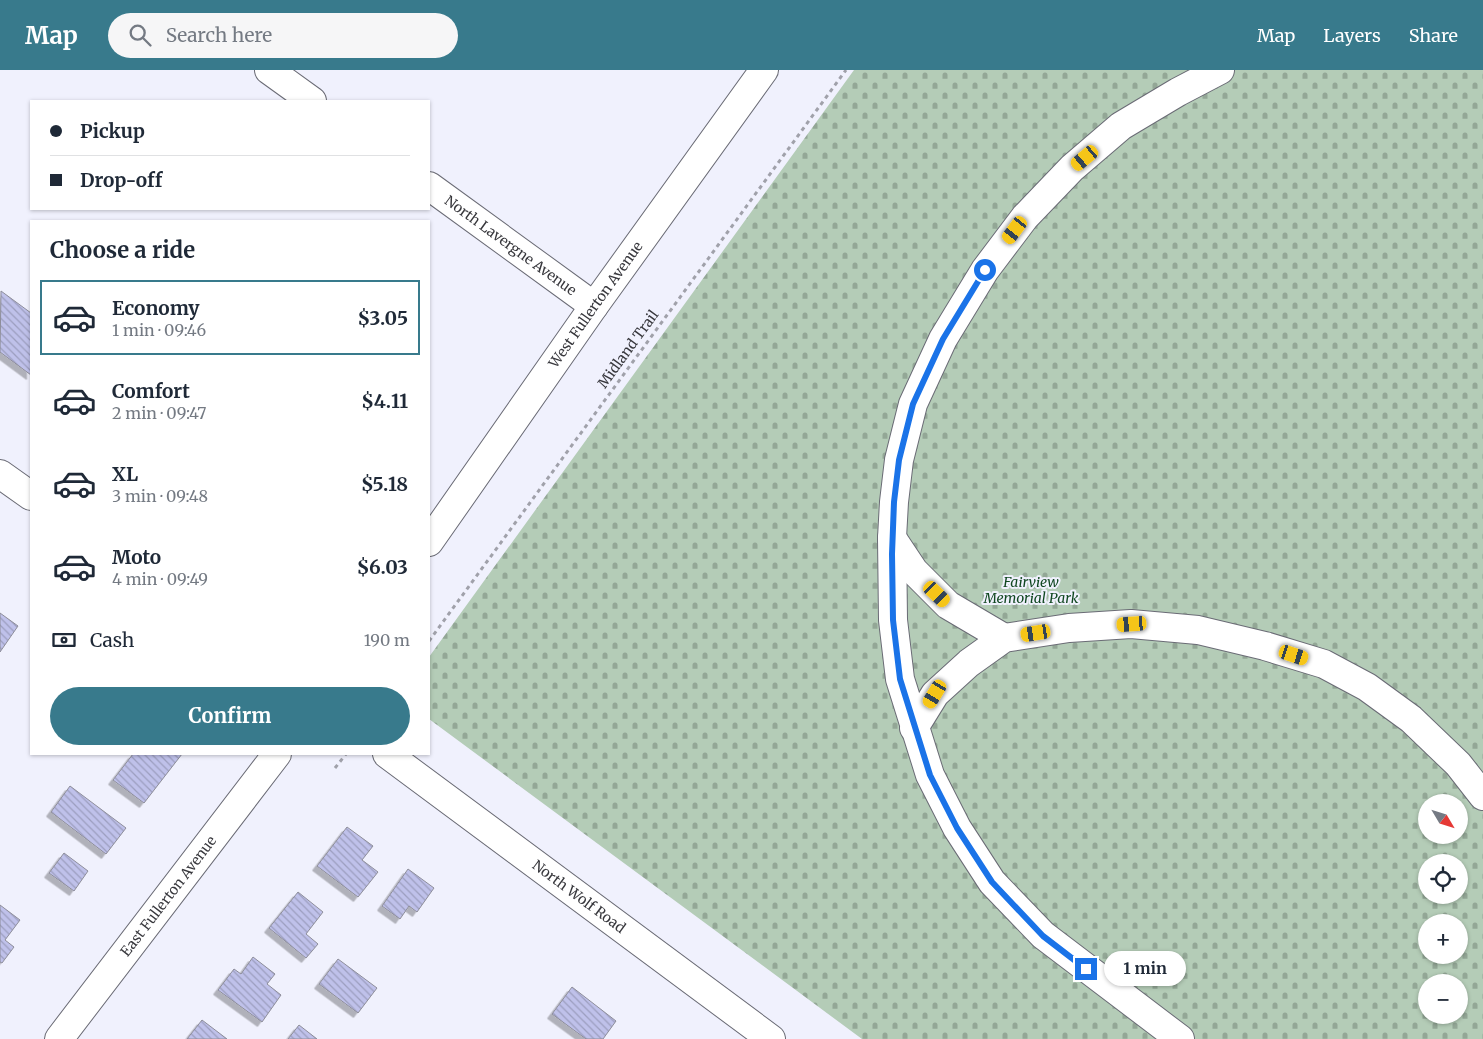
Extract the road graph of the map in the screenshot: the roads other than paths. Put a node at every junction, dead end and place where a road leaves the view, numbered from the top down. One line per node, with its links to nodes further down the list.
1 (269, 70): 4 (street)
2 (764, 70): 6 (street, West Fullerton Avenue)
3 (1220, 70): 9 (street)
4 (311, 100)
5 (430, 187): 6 (street, North Lavergne Avenue)
6 (594, 306): 10 (street, West Fullerton Avenue)
7 (0, 474): 8 (street)
8 (30, 495)
9 (892, 538): 11 (street); 12 (street)
10 (430, 541)
11 (1004, 638): 12 (street); 15 (street)
12 (914, 728): 16 (street)
13 (276, 755): 17 (street, East Fullerton Avenue)
14 (388, 755): 18 (street, North Wolf Road)
15 (1483, 796)
16 (1165, 1035)
17 (59, 1039)
18 (771, 1039)

